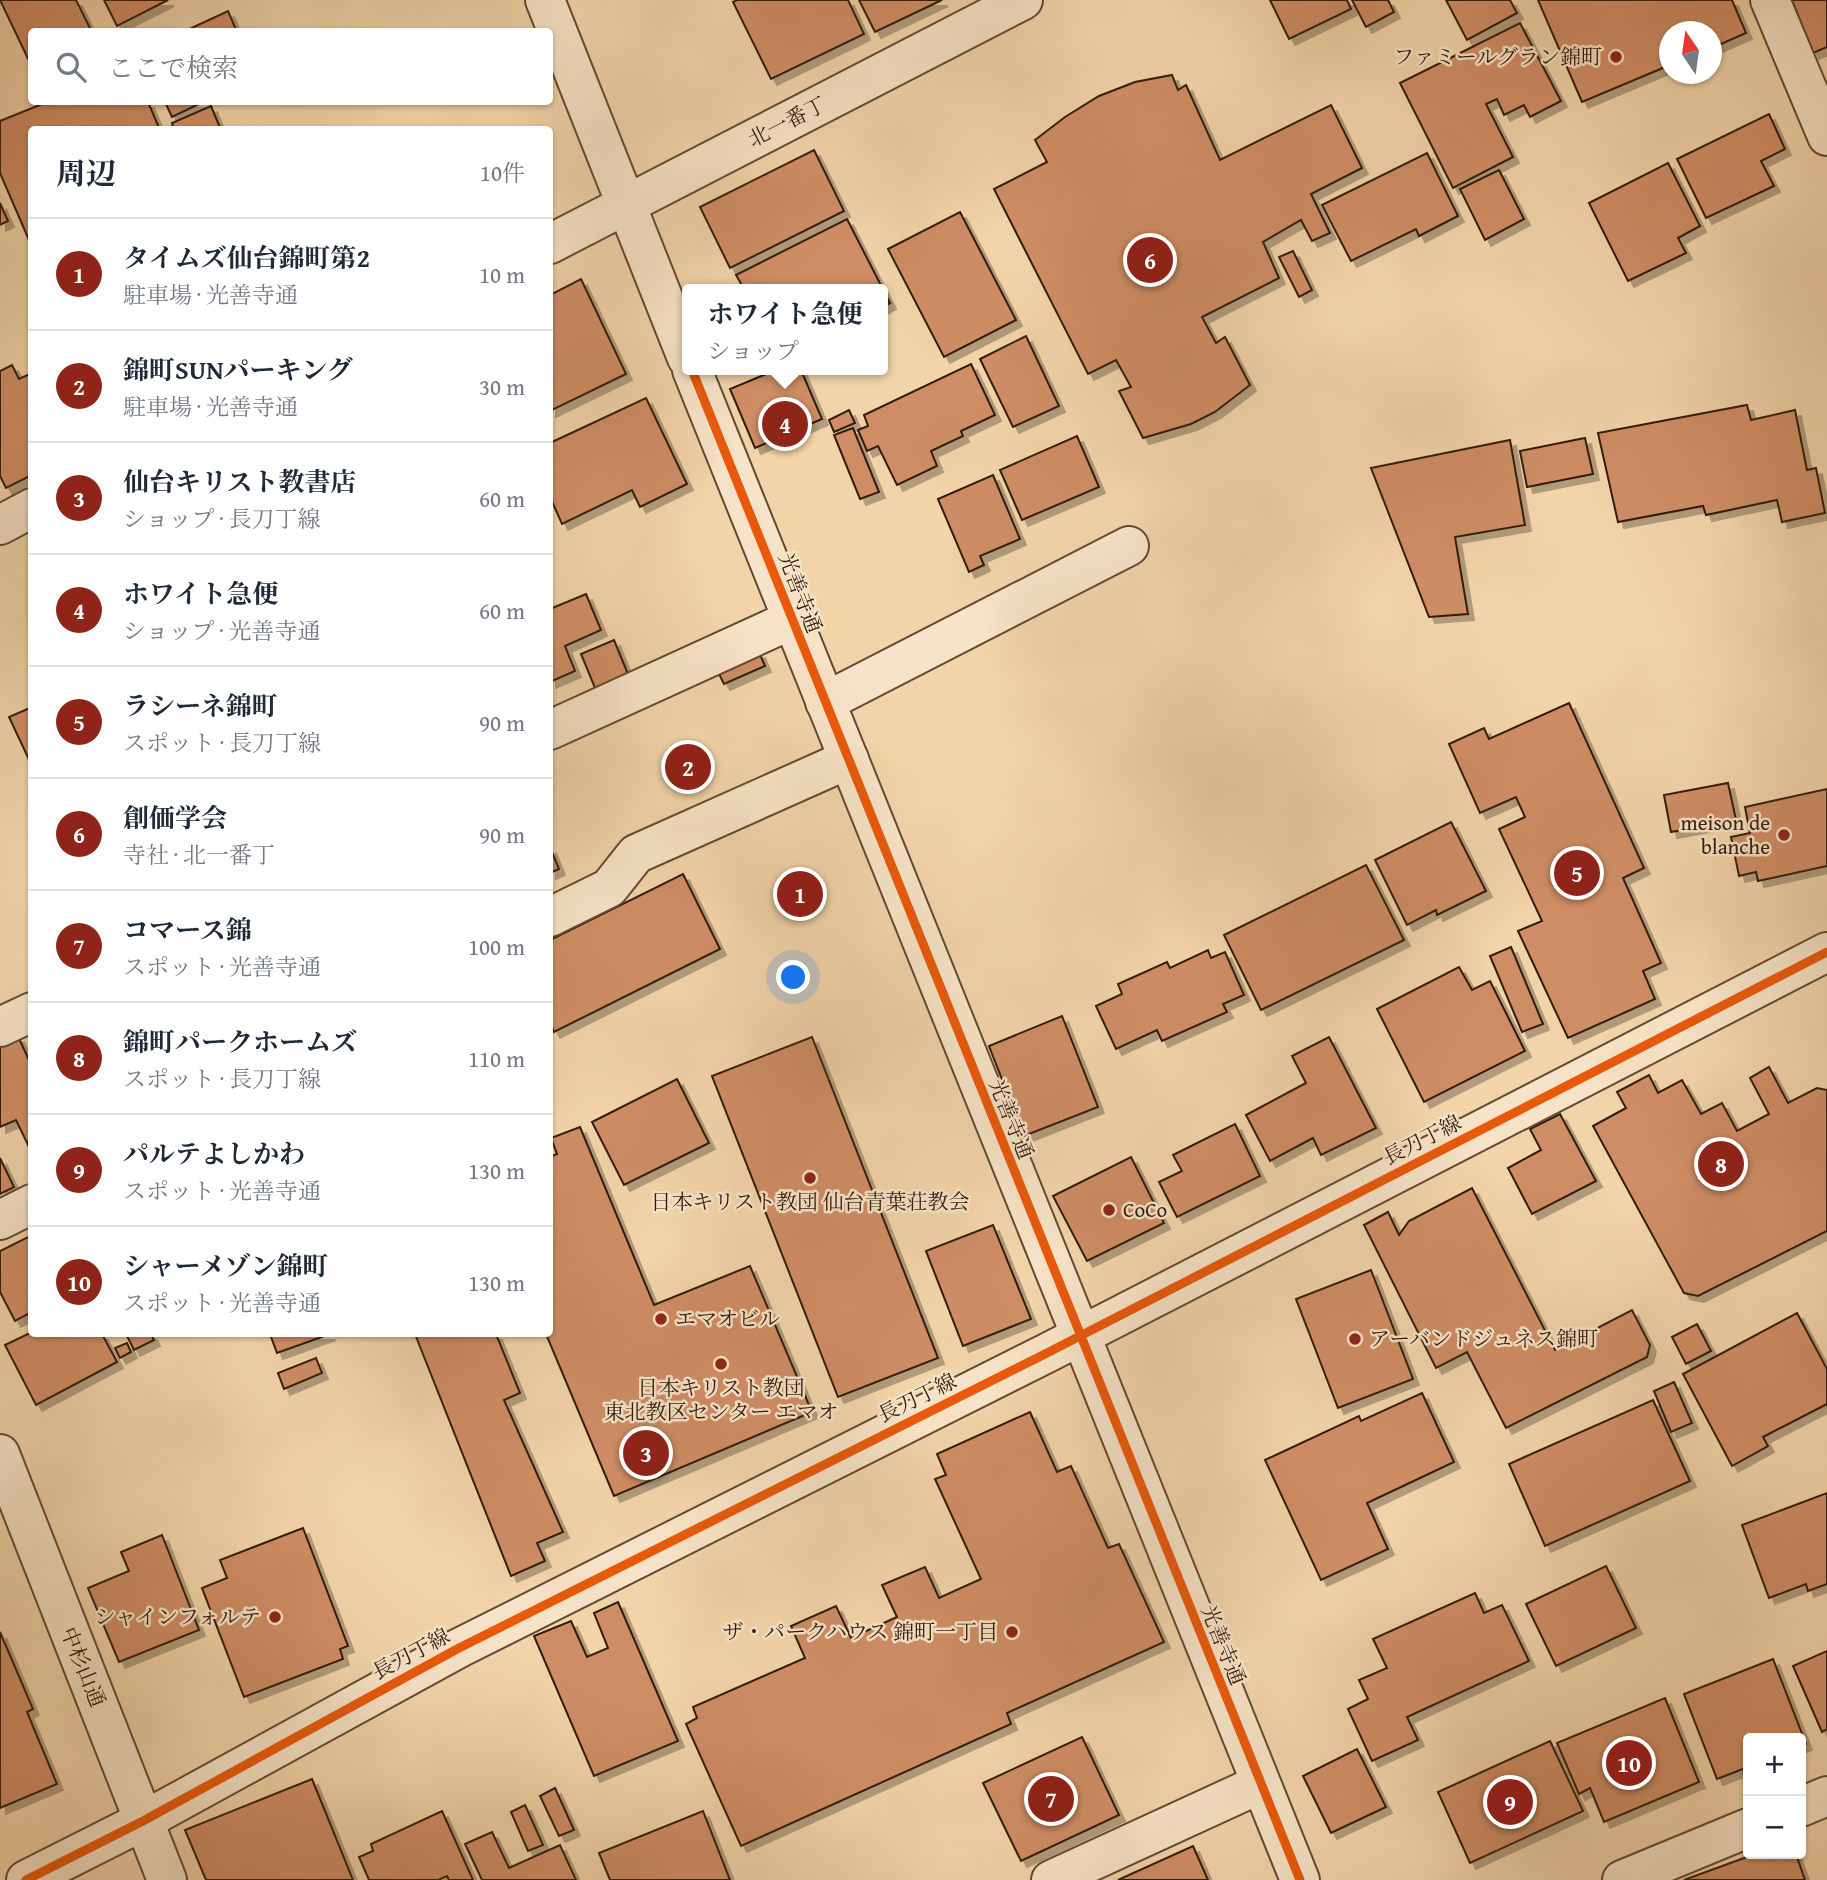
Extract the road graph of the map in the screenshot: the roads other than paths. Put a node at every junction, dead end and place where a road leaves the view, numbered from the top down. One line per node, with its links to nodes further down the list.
1 (545, 0): 5 (street)
2 (1023, 0): 5 (street, 北一番丁)
3 (1770, 0): 4 (street)
4 (1827, 136)
5 (625, 206): 6 (street, 北一番丁); 7 (street)
6 (553, 242)
7 (682, 346)
8 (694, 375): 12 (street, 光善寺通)
9 (28, 510): 10 (street)
10 (0, 525)
11 (1129, 545): 13 (street)
12 (791, 620): 13 (street, 光善寺通); 14 (street)
13 (825, 702): 15 (street, 光善寺通)
14 (553, 729)
15 (849, 759): 16 (street); 22 (street, 光善寺通)
16 (553, 916)
17 (1827, 952): 22 (street, 長刀丁線)
18 (28, 1014): 19 (street)
19 (0, 1027)
20 (28, 1206): 21 (street)
21 (0, 1220)
22 (1081, 1335): 24 (street, 光善寺通); 27 (street, 長刀丁線)
23 (0, 1454): 27 (street, 中杉山通)
24 (1260, 1784): 31 (street); 32 (street, 光善寺通)
25 (1827, 1796): 26 (street)
26 (1806, 1805)
27 (143, 1821): 29 (street, 長刀丁線); 30 (street, 中杉山通)
28 (1743, 1830): 33 (street)
29 (26, 1880)
30 (167, 1880)
31 (1051, 1880)
32 (1300, 1880)
33 (1622, 1880)

